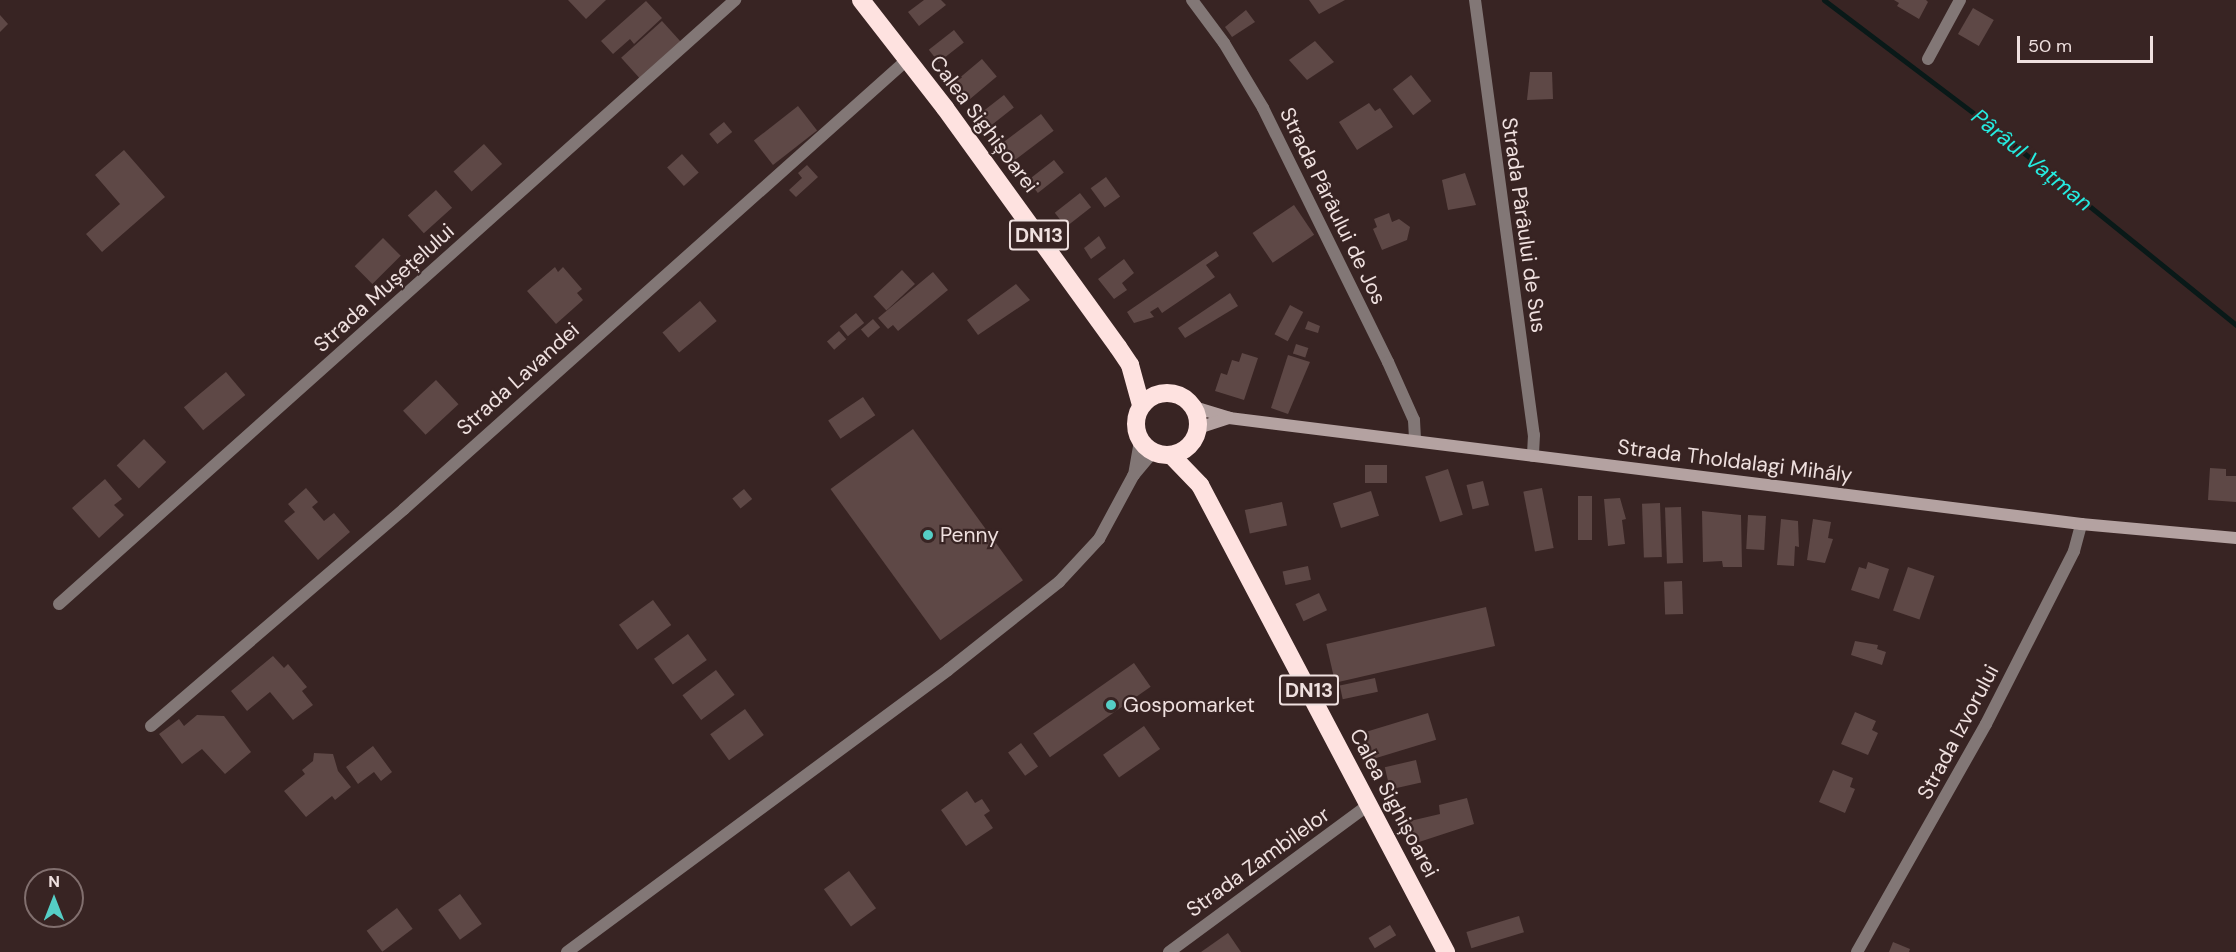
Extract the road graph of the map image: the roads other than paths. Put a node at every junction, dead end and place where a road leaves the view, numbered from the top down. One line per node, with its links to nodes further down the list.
1 (735, 0): 21 (street, Strada Mușețelului)
2 (861, 0): 6 (highway, Calea Sighișoarei / DN13)
3 (1192, 0): 14 (street, Strada Pârâului de Jos)
4 (1475, 0): 16 (street, Strada Pârâului de Sus)
5 (1960, 0): 7 (street)
6 (908, 59): 8 (highway, Calea Sighișoarei / DN13); 22 (street, Strada Lavandei)
7 (1928, 59)
8 (1130, 365): 9 (highway, Calea Sighișoarei / DN13); 10 (highway, Calea Sighișoarei / DN13)
9 (1163, 392): 10 (highway); 11 (highway, DN13)
10 (1141, 405): 15 (highway, DN13)
11 (1194, 407): 12 (street, Strada Tholdalagi Mihály); 13 (highway, DN13)
12 (1229, 418): 13 (street, Strada Tholdalagi Mihály); 14 (street, Strada Tholdalagi Mihály)
13 (1195, 435): 15 (highway); 18 (highway, Calea Sighișoarei / DN13)
14 (1415, 440): 16 (street, Strada Tholdalagi Mihály)
15 (1155, 449): 17 (street); 17 (street); 18 (highway, Calea Sighișoarei / DN13)
16 (1533, 456): 19 (street, Strada Tholdalagi Mihály)
17 (1133, 476): 24 (street)
18 (1200, 485): 23 (highway, Calea Sighișoarei / DN13)
19 (2081, 524): 20 (street, Strada Tholdalagi Mihály); 27 (street, Strada Izvorului)
20 (2236, 538)
21 (58, 604)
22 (151, 726)
23 (1370, 804): 25 (street, Strada Zambilelor); 26 (highway, Calea Sighișoarei / DN13)
24 (567, 952)
25 (1168, 952)
26 (1446, 952)
27 (1857, 952)

